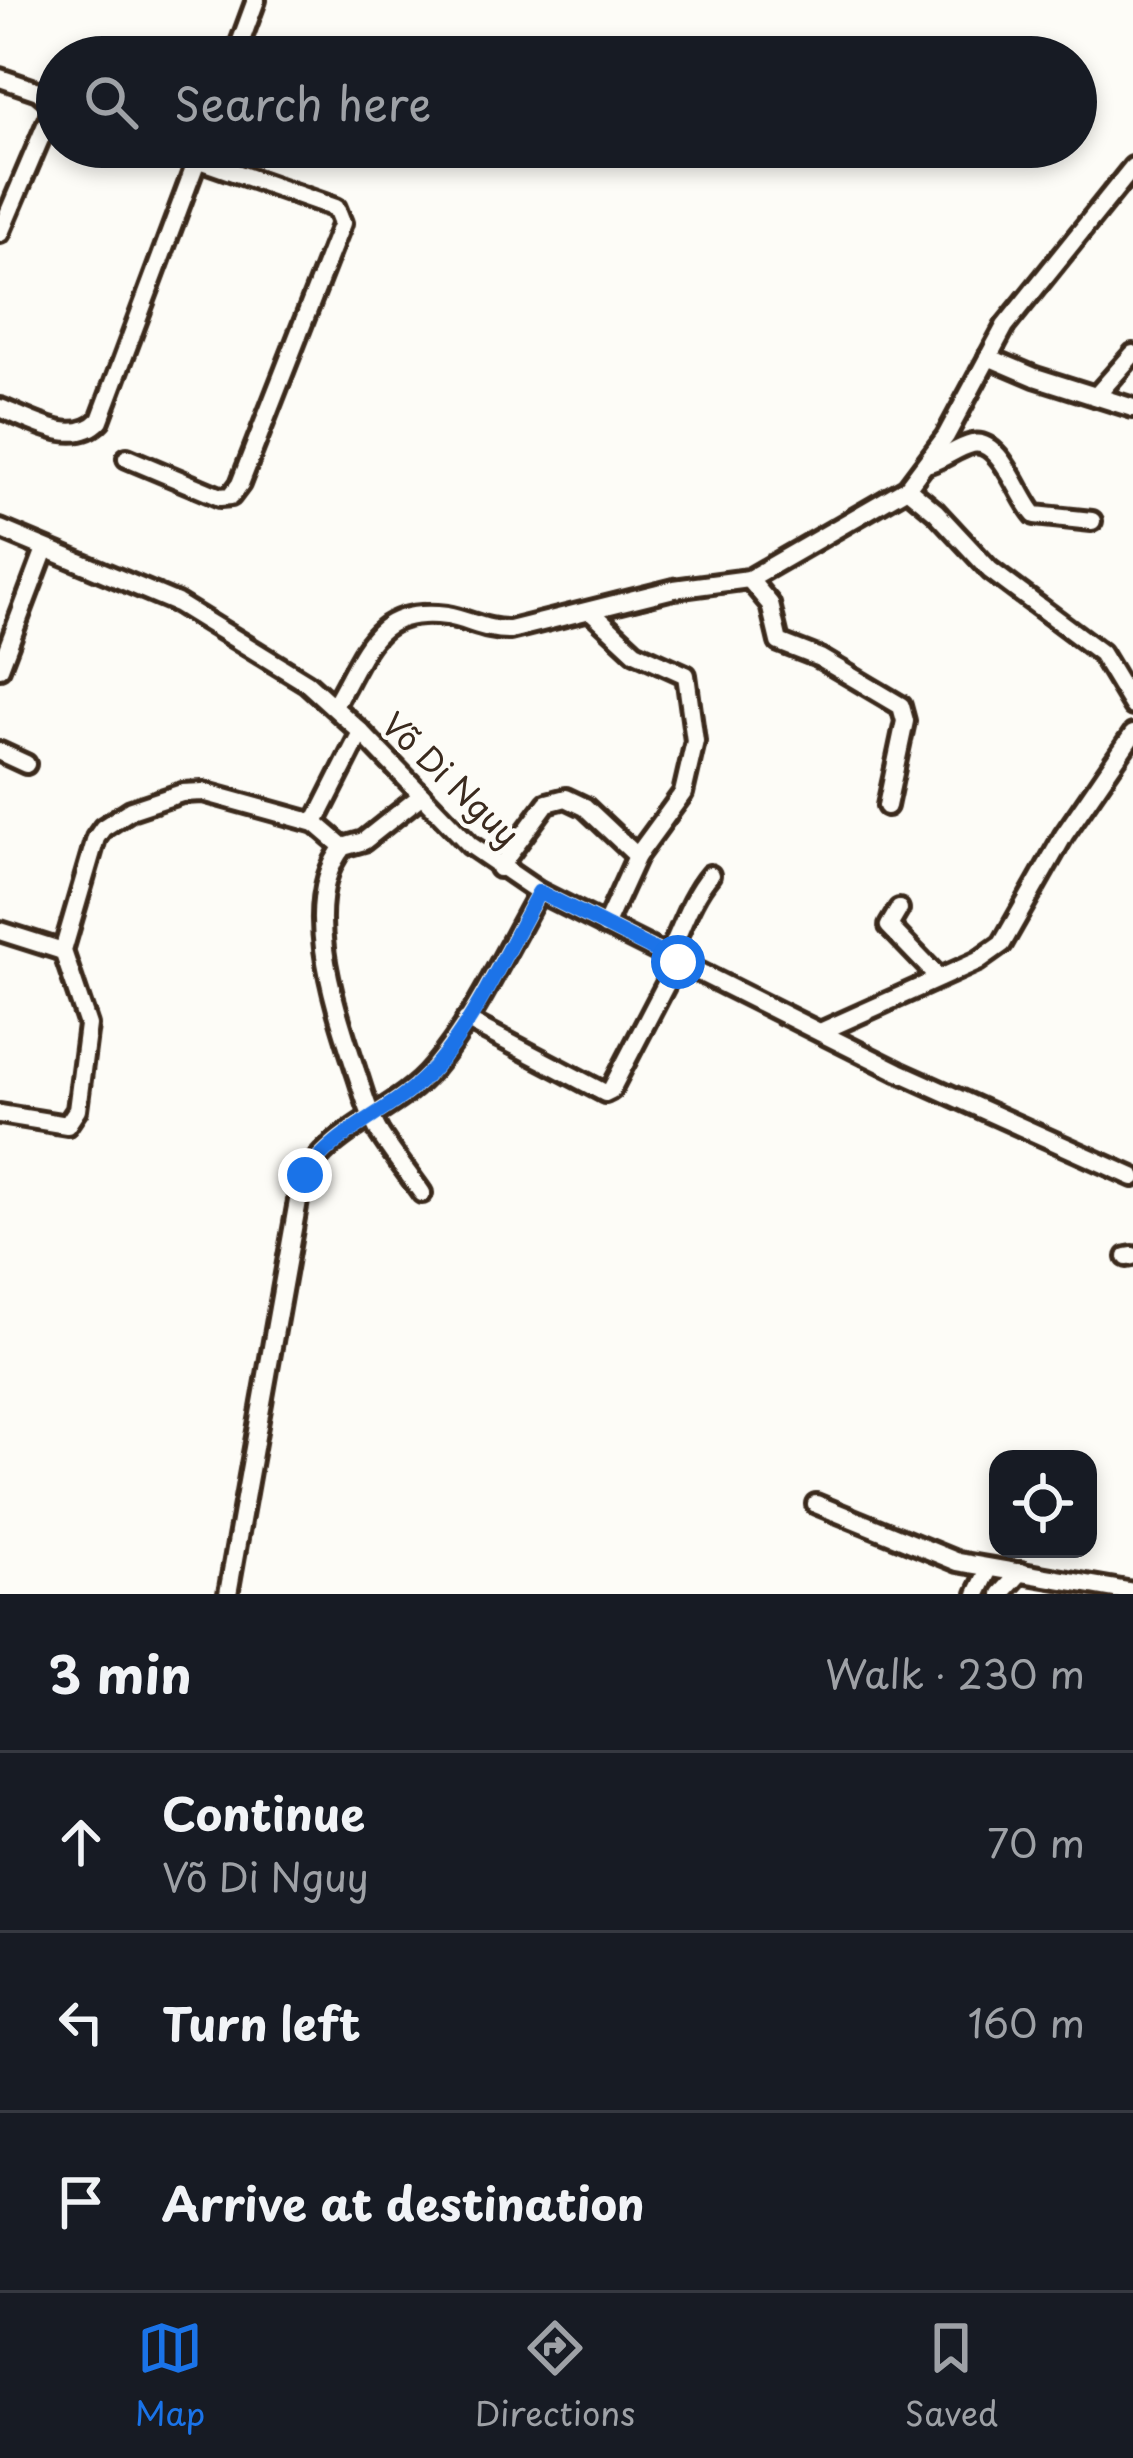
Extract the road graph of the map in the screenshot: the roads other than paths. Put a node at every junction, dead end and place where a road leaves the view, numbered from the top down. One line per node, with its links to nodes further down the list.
1 (256, 0): 2 (street)
2 (243, 36)
3 (0, 78): 4 (street)
4 (36, 91)
5 (36, 151): 9 (street)
6 (1133, 167): 11 (street)
7 (194, 168): 13 (street)
8 (235, 168): 15 (street)
9 (0, 233)
10 (1133, 354): 12 (street)
11 (988, 357): 12 (street); 16 (street)
12 (1096, 396): 14 (street)
13 (0, 408)
14 (1133, 409)
15 (127, 458)
16 (926, 464): 17 (street); 18 (street)
17 (907, 488): 21 (street); 25 (street)
18 (1092, 521)
19 (0, 530): 20 (street, Võ Di Nguy)
20 (46, 549): 23 (street); 24 (street, Võ Di Nguy)
21 (749, 579): 22 (street); 31 (street)
22 (592, 612): 24 (street); 34 (street)
23 (0, 668)
24 (334, 706): 26 (street, Võ Di Nguy)
25 (1133, 706)
26 (361, 732): 30 (street, Võ Di Nguy); 32 (street)
27 (1133, 734): 43 (street)
28 (0, 752): 29 (street)
29 (26, 764)
30 (422, 795): 33 (street); 35 (street, Võ Di Nguy)
31 (887, 806)
32 (315, 823): 33 (street); 41 (street)
33 (344, 847): 47 (street)
34 (637, 856): 35 (street); 39 (street)
35 (499, 868): 37 (street, Võ Di Nguy)
36 (710, 875): 42 (street)
37 (539, 892): 39 (street, Võ Di Nguy); 44 (street)
38 (899, 909): 43 (street)
39 (605, 926): 42 (street, Võ Di Nguy)
40 (0, 932): 41 (street)
41 (63, 952): 46 (street)
42 (673, 959): 44 (street); 45 (street, Võ Di Nguy)
43 (939, 978): 45 (street)
44 (466, 1020): 47 (street)
45 (820, 1032): 48 (street, Võ Di Nguy)
46 (0, 1114)
47 (371, 1116): 49 (street); 54 (street)
48 (1133, 1178)
49 (422, 1193)
50 (816, 1504): 51 (street)
51 (988, 1569): 52 (street); 55 (street)
52 (1022, 1573): 53 (street); 56 (street)
53 (1133, 1592)
54 (228, 1594)
55 (977, 1594)
56 (1001, 1594)

